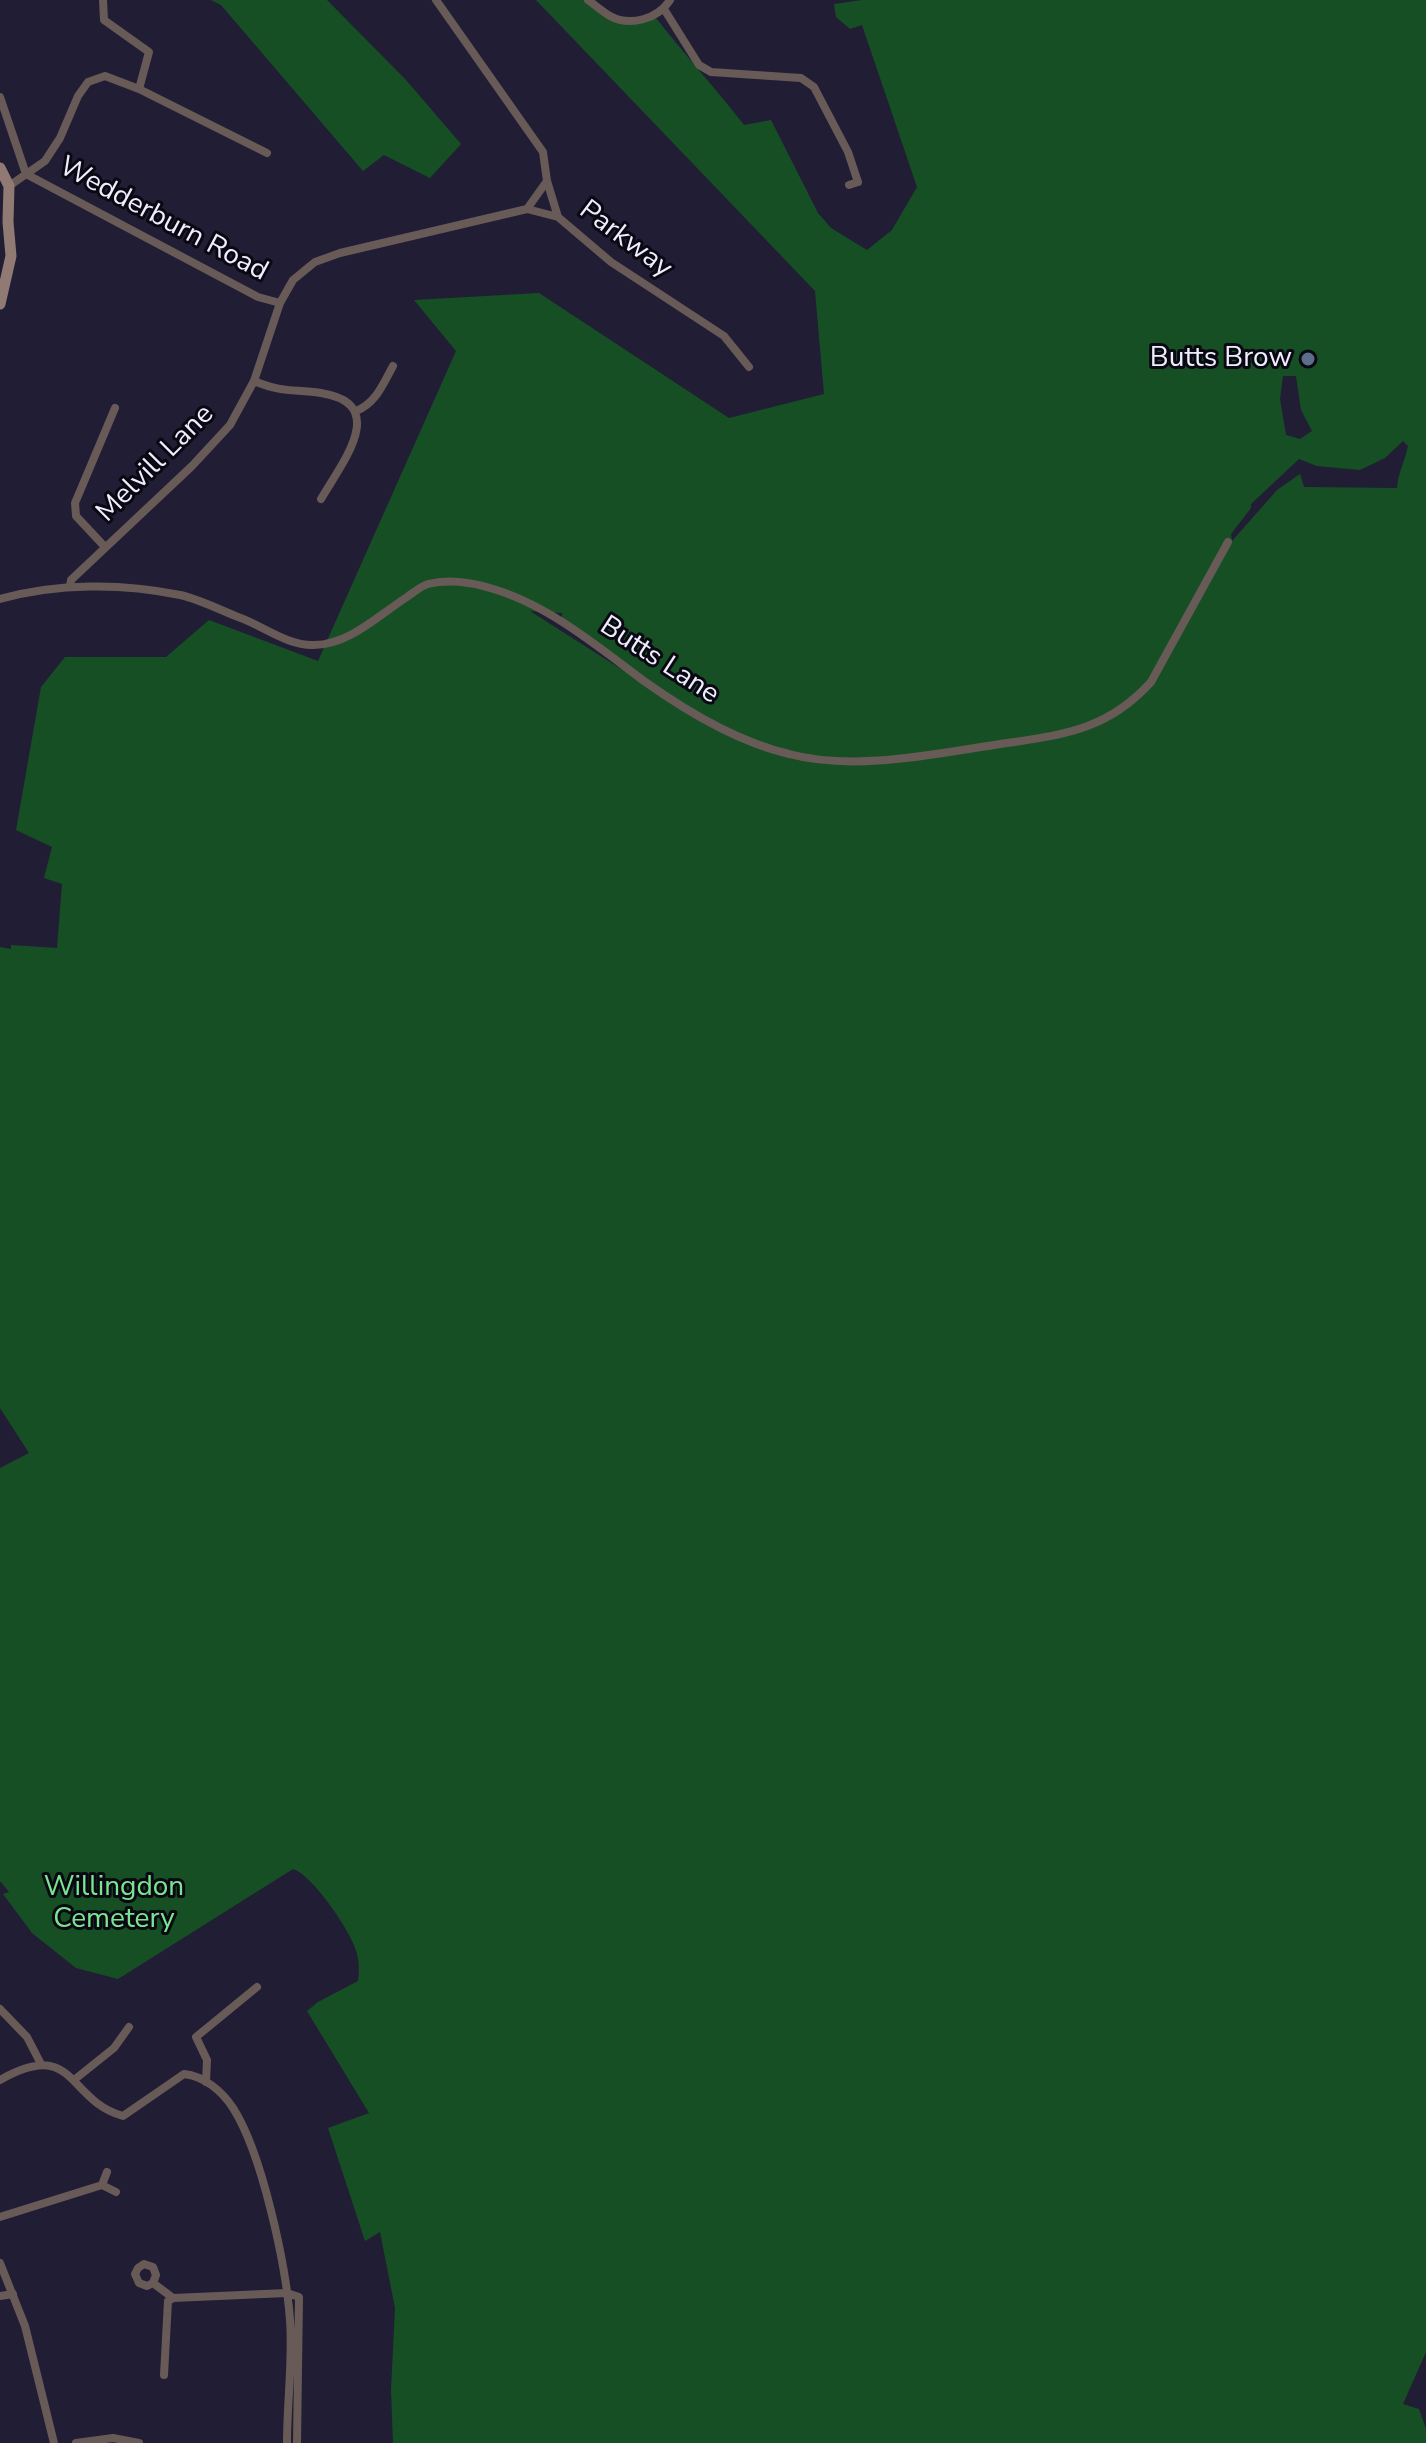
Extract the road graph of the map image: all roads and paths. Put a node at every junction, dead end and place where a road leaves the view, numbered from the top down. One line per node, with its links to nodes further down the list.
1 (103, 0): 6 (street)
2 (436, 0): 11 (street, Parkway)
3 (588, 0): 5 (street)
4 (670, 0): 5 (street)
5 (664, 9): 12 (street)
6 (139, 89): 8 (street); 10 (street)
7 (0, 97): 10 (street)
8 (267, 153)
9 (0, 168): 13 (street)
10 (26, 174): 13 (street); 17 (street, Wedderburn Road)
11 (547, 181): 14 (street); 15 (street, Parkway)
12 (849, 185)
13 (9, 186): 16 (street)
14 (527, 209): 15 (street); 17 (street, Melvill Lane)
15 (558, 217): 20 (street, Parkway)
16 (4, 222): 18 (street)
17 (280, 303): 21 (street, Melvill Lane)
18 (0, 304)
19 (393, 366): 23 (street)
20 (749, 367)
21 (254, 381): 23 (street); 26 (street, Melvill Lane)
22 (115, 408): 26 (street)
23 (356, 411): 24 (street)
24 (321, 499)
25 (1228, 542): 27 (street, Butts Lane)
26 (105, 547): 27 (street, Melvill Lane)
27 (70, 587): 28 (street, Butts Lane)
28 (0, 599)
29 (257, 1987): 35 (street)
30 (0, 2009): 32 (street)
31 (129, 2027): 34 (street)
32 (41, 2064): 33 (street); 34 (street)
33 (0, 2080)
34 (74, 2080): 35 (street)
35 (206, 2082): 42 (street)
36 (107, 2172): 37 (street)
37 (102, 2185): 38 (street); 39 (street)
38 (116, 2192)
39 (0, 2217)
40 (0, 2263): 43 (street)
41 (153, 2283): 45 (street)
42 (287, 2293): 45 (street); 50 (street); 51 (street)
43 (13, 2294): 44 (street); 47 (street)
44 (0, 2296)
45 (173, 2298): 46 (street)
46 (164, 2375)
47 (54, 2443)
48 (76, 2443): 49 (street)
49 (139, 2443)
50 (287, 2443)
51 (297, 2443)

